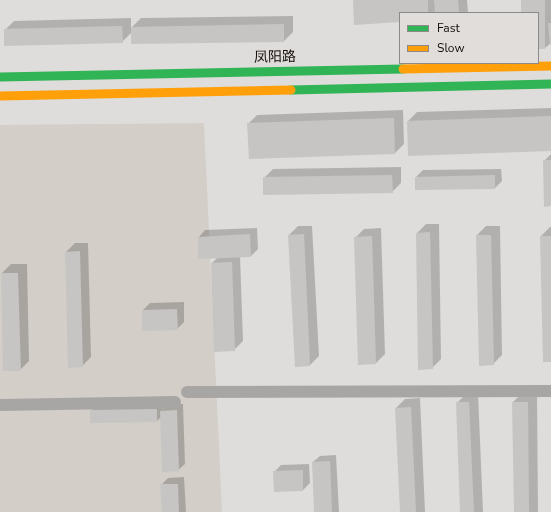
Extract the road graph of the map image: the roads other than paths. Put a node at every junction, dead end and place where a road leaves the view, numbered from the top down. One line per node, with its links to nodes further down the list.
1 (551, 66): 2 (main road, 凤阳路)
2 (0, 77)
3 (551, 84): 4 (main road)
4 (0, 96)
5 (551, 391): 6 (street)
6 (187, 392)
7 (175, 402): 8 (street)
8 (0, 405)

